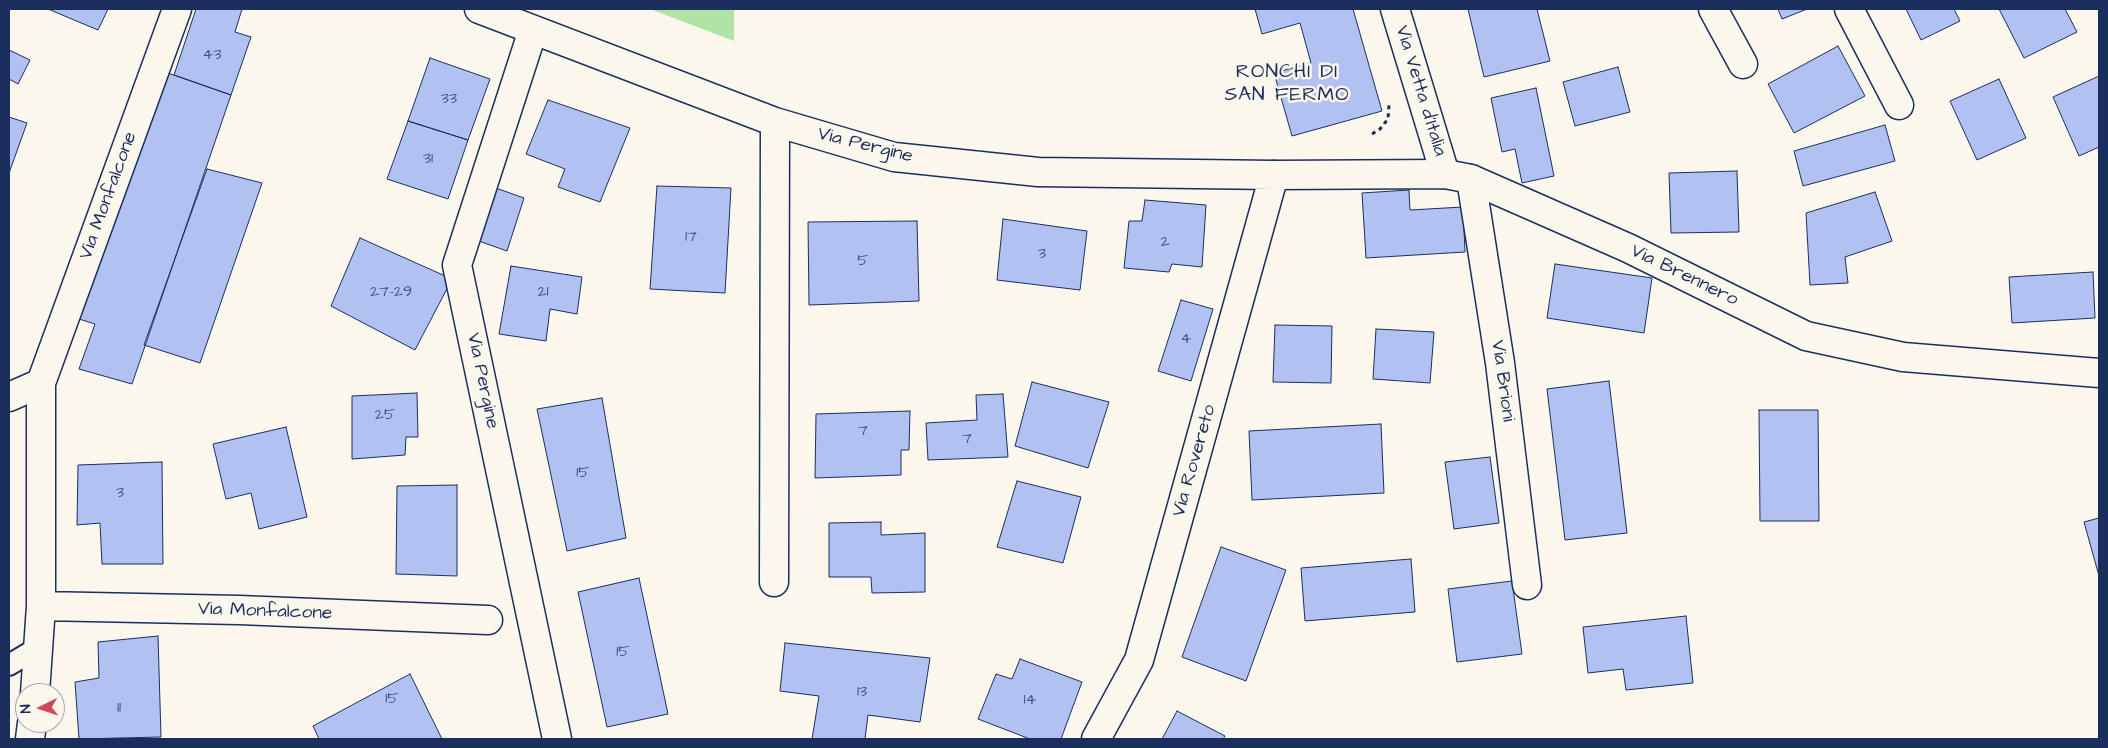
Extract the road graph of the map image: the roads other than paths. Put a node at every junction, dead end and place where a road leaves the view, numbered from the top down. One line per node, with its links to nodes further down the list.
1 (177, 9): 13 (street, Via Monfalcone)
2 (479, 9): 6 (street, Via Pergine)
3 (1395, 9): 11 (street, Via Vetta d'Italia)
4 (1713, 9): 7 (street)
5 (1849, 9): 8 (street)
6 (533, 30): 9 (street, Via Pergine); 22 (street, Via Pergine)
7 (1743, 64)
8 (1898, 105)
9 (775, 122): 10 (street, Via Pergine); 15 (street)
10 (1274, 175): 11 (street, Via Brennero); 23 (street, Via Rovereto)
11 (1458, 176): 12 (street, Via Brennero); 16 (street, Via Brioni)
12 (2099, 373)
13 (41, 383): 14 (street); 17 (street, Via Monfalcone)
14 (9, 397)
15 (774, 582)
16 (1527, 585)
17 (41, 606): 18 (street, Via Monfalcone); 19 (street, Via Monfalcone)
18 (488, 620)
19 (39, 647): 20 (lane); 21 (street, Via Monfalcone)
20 (9, 666)
21 (36, 683)
22 (557, 739)
23 (1096, 739)

